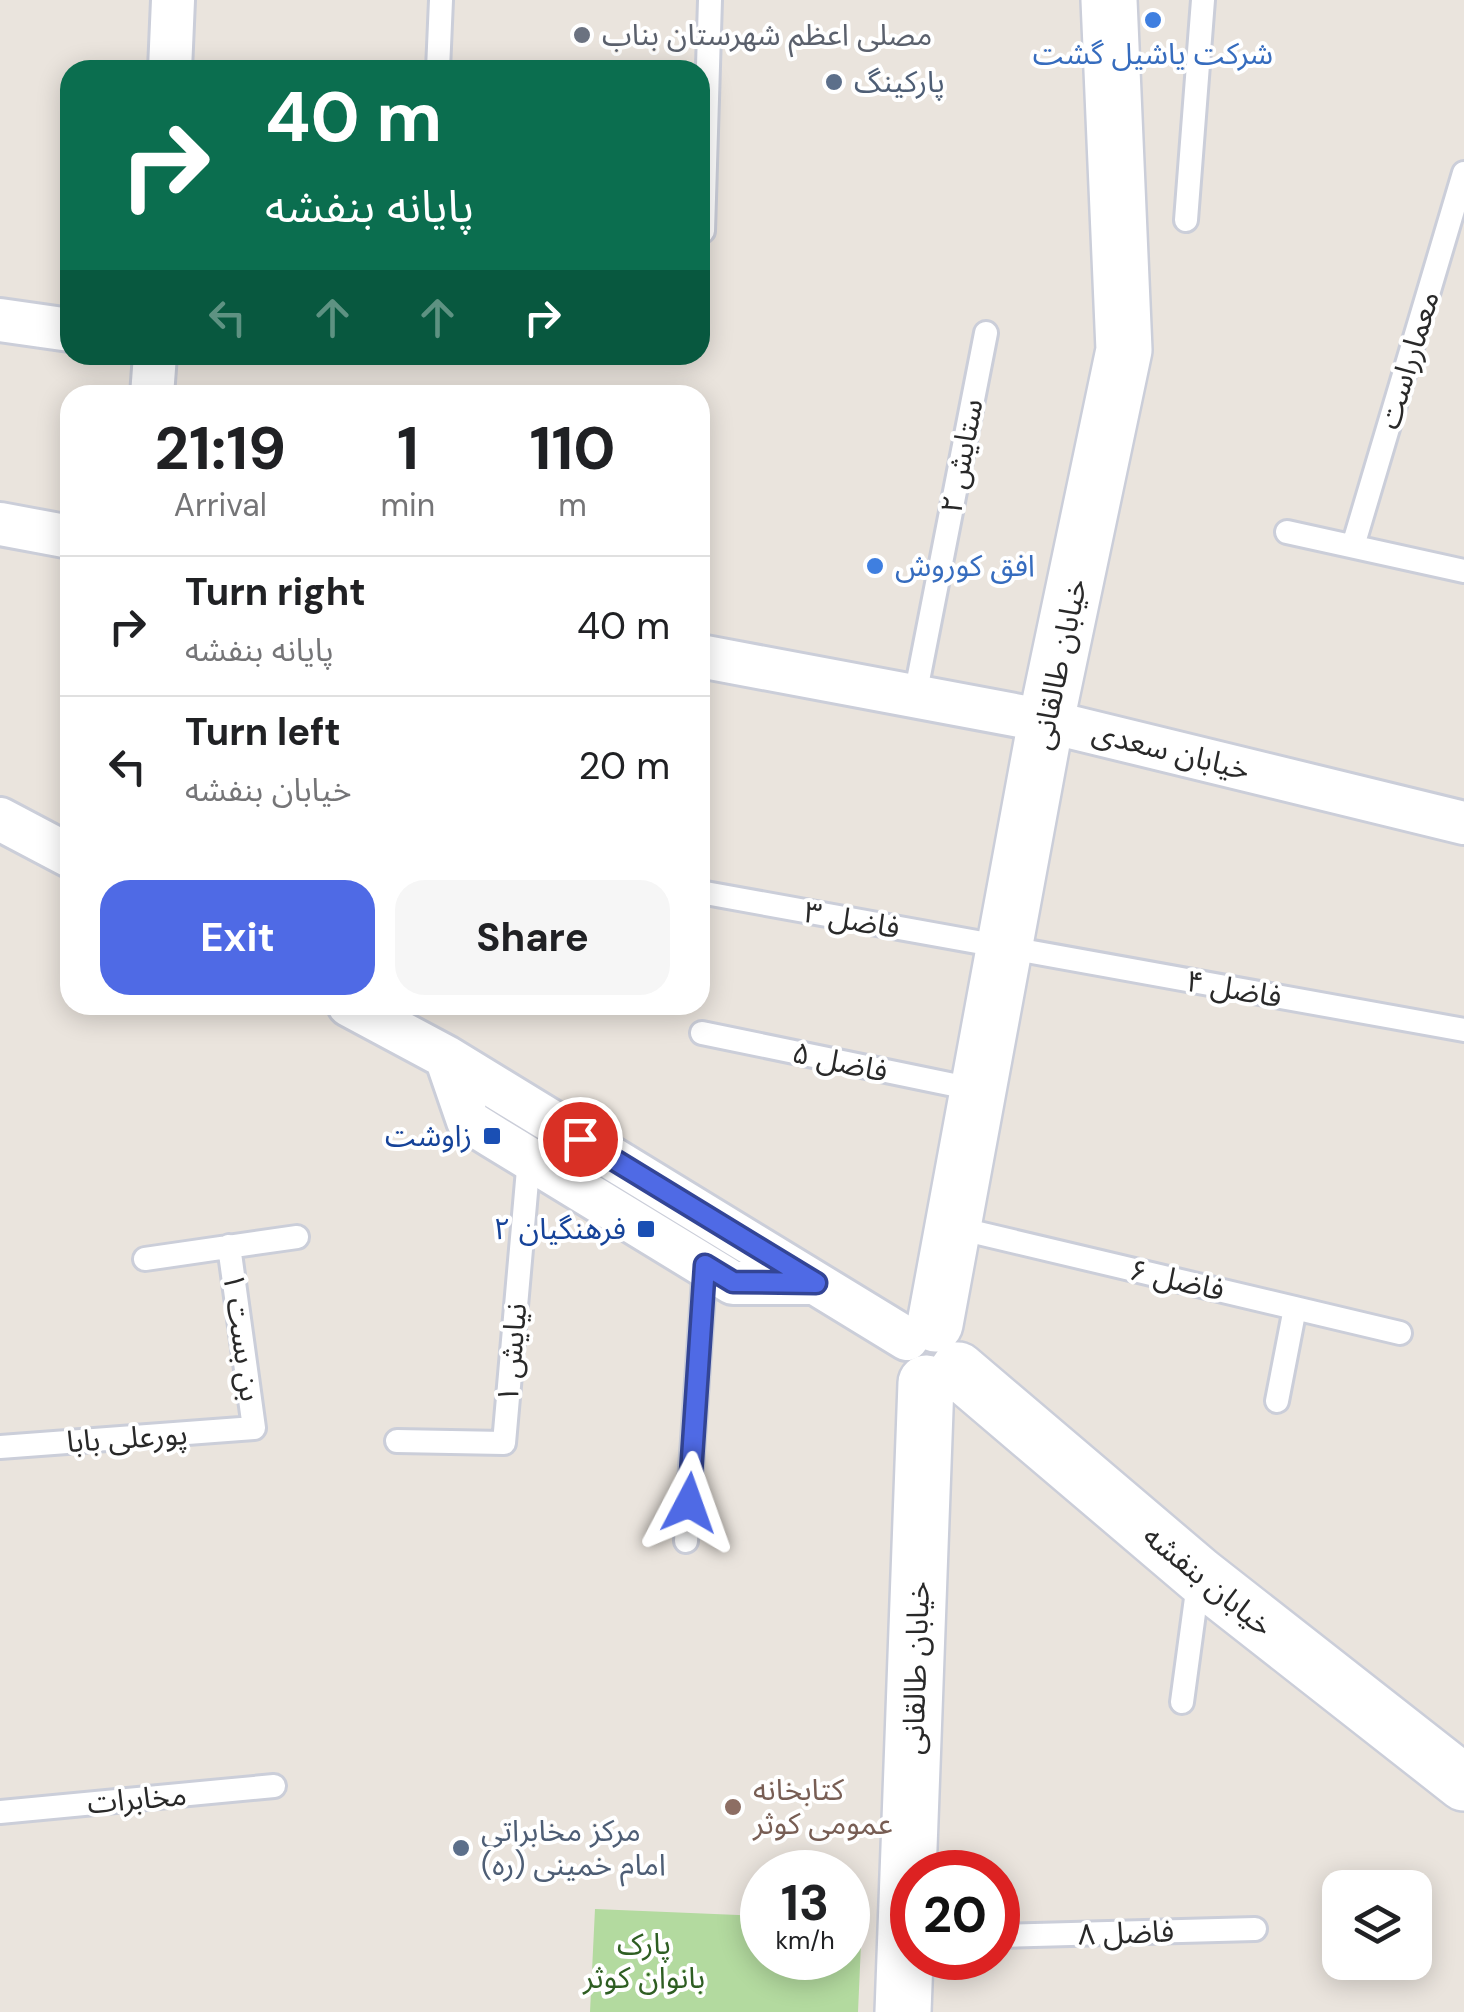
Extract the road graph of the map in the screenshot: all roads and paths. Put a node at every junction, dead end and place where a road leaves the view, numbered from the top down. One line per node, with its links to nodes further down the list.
1 (173, 0): 6 (street)
2 (441, 0): 7 (lane)
3 (710, 0): 8 (lane)
4 (1109, 0): 21 (main road, خیابان طالقانی)
5 (1204, 0): 10 (lane)
6 (170, 60)
7 (438, 60)
8 (708, 60)
9 (1464, 173): 17 (lane, معمارراست)
10 (1186, 220)
11 (0, 320): 12 (street)
12 (60, 329)
13 (986, 333): 20 (lane, ستایش ۲)
14 (0, 524): 16 (street)
15 (1287, 532): 17 (lane)
16 (60, 535)
17 (1353, 546): 18 (lane)
18 (1464, 571)
19 (710, 658): 20 (street, خیابان سعدی)
20 (915, 696): 21 (street, خیابان سعدی)
21 (1046, 720): 23 (street, خیابان سعدی); 26 (main road, خیابان طالقانی)
22 (0, 819): 24 (street)
23 (1464, 824)
24 (60, 851)
25 (710, 894): 26 (lane, فاضل ۳)
26 (1005, 947): 28 (lane, فاضل ۴); 31 (main road, خیابان طالقانی)
27 (369, 1015): 30 (street, خیابان بنفشه)
28 (1464, 1030)
29 (702, 1033): 31 (lane, فاضل ۵)
30 (446, 1057): 32 (street); 38 (street, خیابان بنفشه)
31 (978, 1090): 33 (main road, خیابان طالقانی)
32 (529, 1158): 37 (street); 44 (lane, نیایش ۱)
33 (953, 1227): 39 (lane, فاضل ۶); 41 (main road, خیابان طالقانی)
34 (297, 1237): 35 (lane, بن بست ۱)
35 (229, 1246): 36 (lane, بن بست ۱); 43 (lane, بن بست ۱)
36 (145, 1259)
37 (705, 1265): 38 (street); 46 (lane)
38 (816, 1283): 41 (street, خیابان بنفشه)
39 (1295, 1308): 40 (lane, فاضل ۶); 42 (lane)
40 (1400, 1333)
41 (932, 1354): 47 (main road, خیابان بنفشه); 52 (main road, خیابان طالقانی)
42 (1277, 1401)
43 (254, 1428): 45 (lane, پورعلی بابا)
44 (397, 1440)
45 (0, 1447)
46 (686, 1540)
47 (1199, 1575): 48 (lane); 49 (main road, خیابان بنفشه)
48 (1182, 1702)
49 (1464, 1783)
50 (274, 1786): 51 (lane, مخابرات)
51 (0, 1812)
52 (912, 1850)
53 (1255, 1929): 54 (lane, فاضل ۸)
54 (1020, 1935)
55 (906, 1980): 56 (main road, خیابان طالقانی)
56 (903, 2012)

